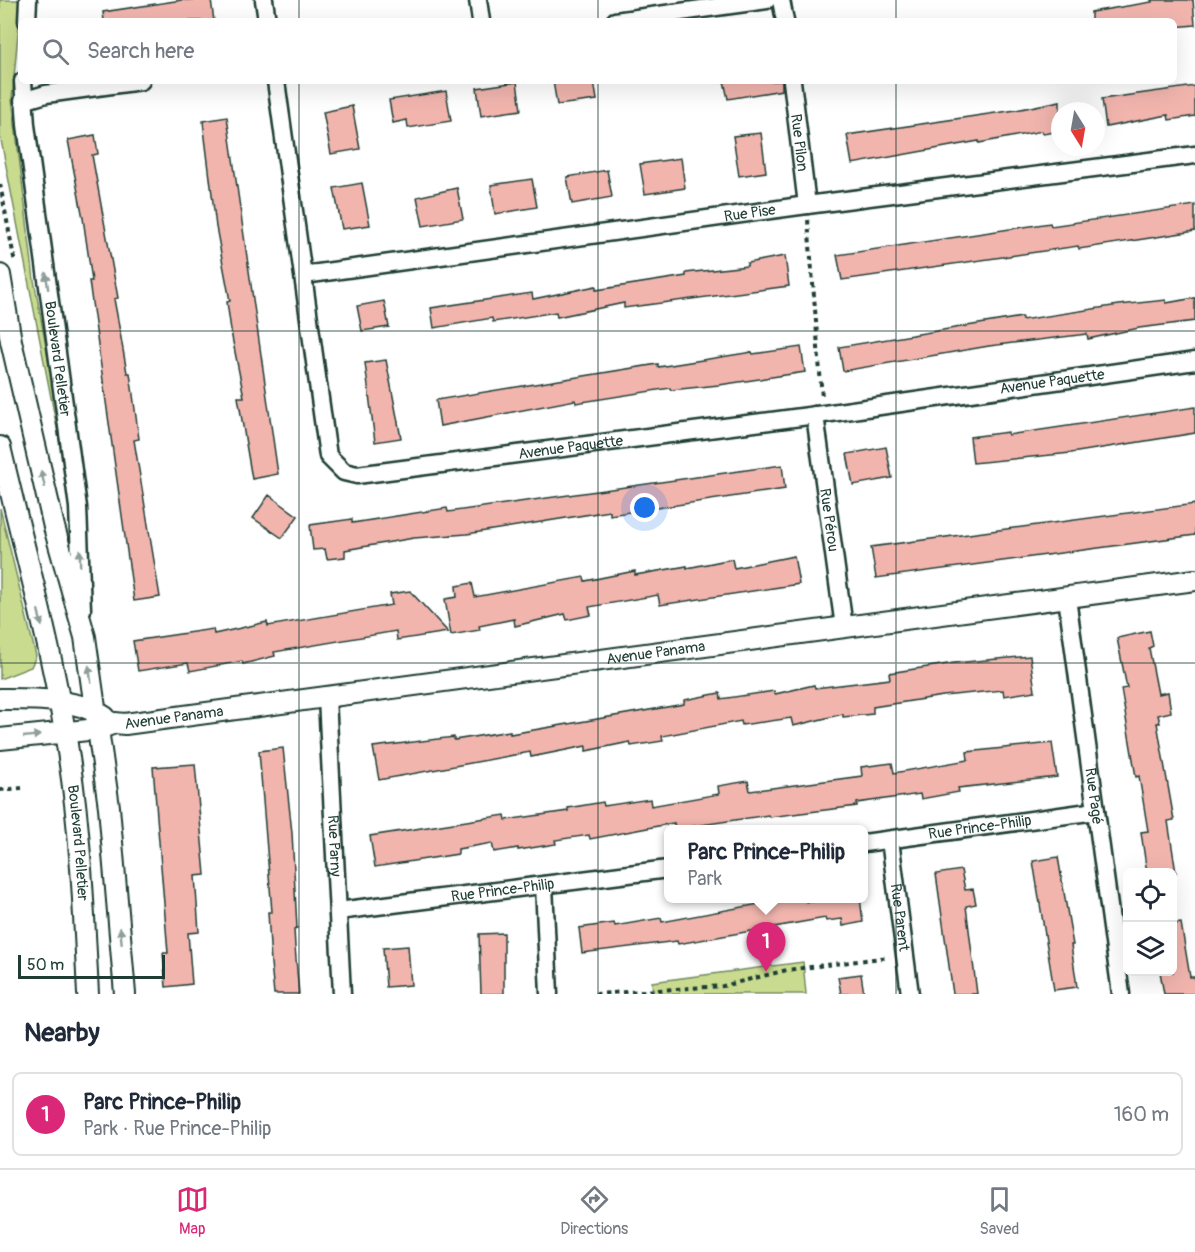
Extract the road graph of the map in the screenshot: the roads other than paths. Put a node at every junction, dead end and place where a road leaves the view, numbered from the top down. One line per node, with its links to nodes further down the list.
1 (28, 0): 7 (street)
2 (264, 0): 8 (street)
3 (478, 0): 9 (street)
4 (767, 0): 6 (street)
5 (782, 0): 11 (street)
6 (687, 5): 10 (street)
7 (27, 18)
8 (267, 18)
9 (481, 18)
10 (628, 18)
11 (785, 18)
12 (23, 84): 16 (street, Boulevard Pelletier)
13 (119, 84): 16 (street)
14 (276, 84): 20 (street, Avenue Paquette)
15 (792, 84): 18 (street, Rue Pilon)
16 (23, 101): 27 (street, Boulevard Pelletier, one-way to 16)
17 (1195, 155): 18 (street, Rue Pise)
18 (807, 204): 20 (street, Rue Pise)
19 (0, 275): 27 (street, Boulevard Pelletier, one-way to 19)
20 (304, 275): 22 (street, Avenue Paquette)
21 (1195, 361): 22 (street, Avenue Paquette)
22 (819, 414): 26 (street, Rue Pérou)
23 (0, 447): 30 (street, Boulevard Pelletier, one-way to 30)
24 (1195, 580): 25 (street, Avenue Panama)
25 (1067, 598): 26 (street, Avenue Panama); 34 (street, Rue Pagé)
26 (844, 627): 28 (street, Avenue Panama)
27 (85, 637): 31 (street, Boulevard Pelletier, one-way to 27)
28 (327, 698): 31 (street, Avenue Panama); 39 (street, Rue Parny)
29 (0, 699): 30 (street, Avenue Panama)
30 (59, 703): 31 (street, Avenue Panama); 32 (street, Boulevard Pelletier)
31 (103, 721): 32 (street, Avenue Panama); 41 (street, Boulevard Pelletier, one-way to 31)
32 (65, 733): 33 (street, Avenue Panama, one-way to 32); 40 (street, Boulevard Pelletier)
33 (0, 739)
34 (1096, 811): 35 (street, Rue Prince-Philip); 45 (street, Rue Pagé)
35 (890, 840): 36 (street, Rue Prince-Philip); 44 (street, Rue Parent)
36 (868, 843)
37 (664, 869): 38 (street, Rue Prince-Philip)
38 (544, 885): 39 (street, Rue Prince-Philip); 43 (street)
39 (338, 911): 42 (street, Rue Parny)
40 (88, 994)
41 (125, 994)
42 (342, 994)
43 (549, 994)
44 (910, 994)
45 (1121, 994)

